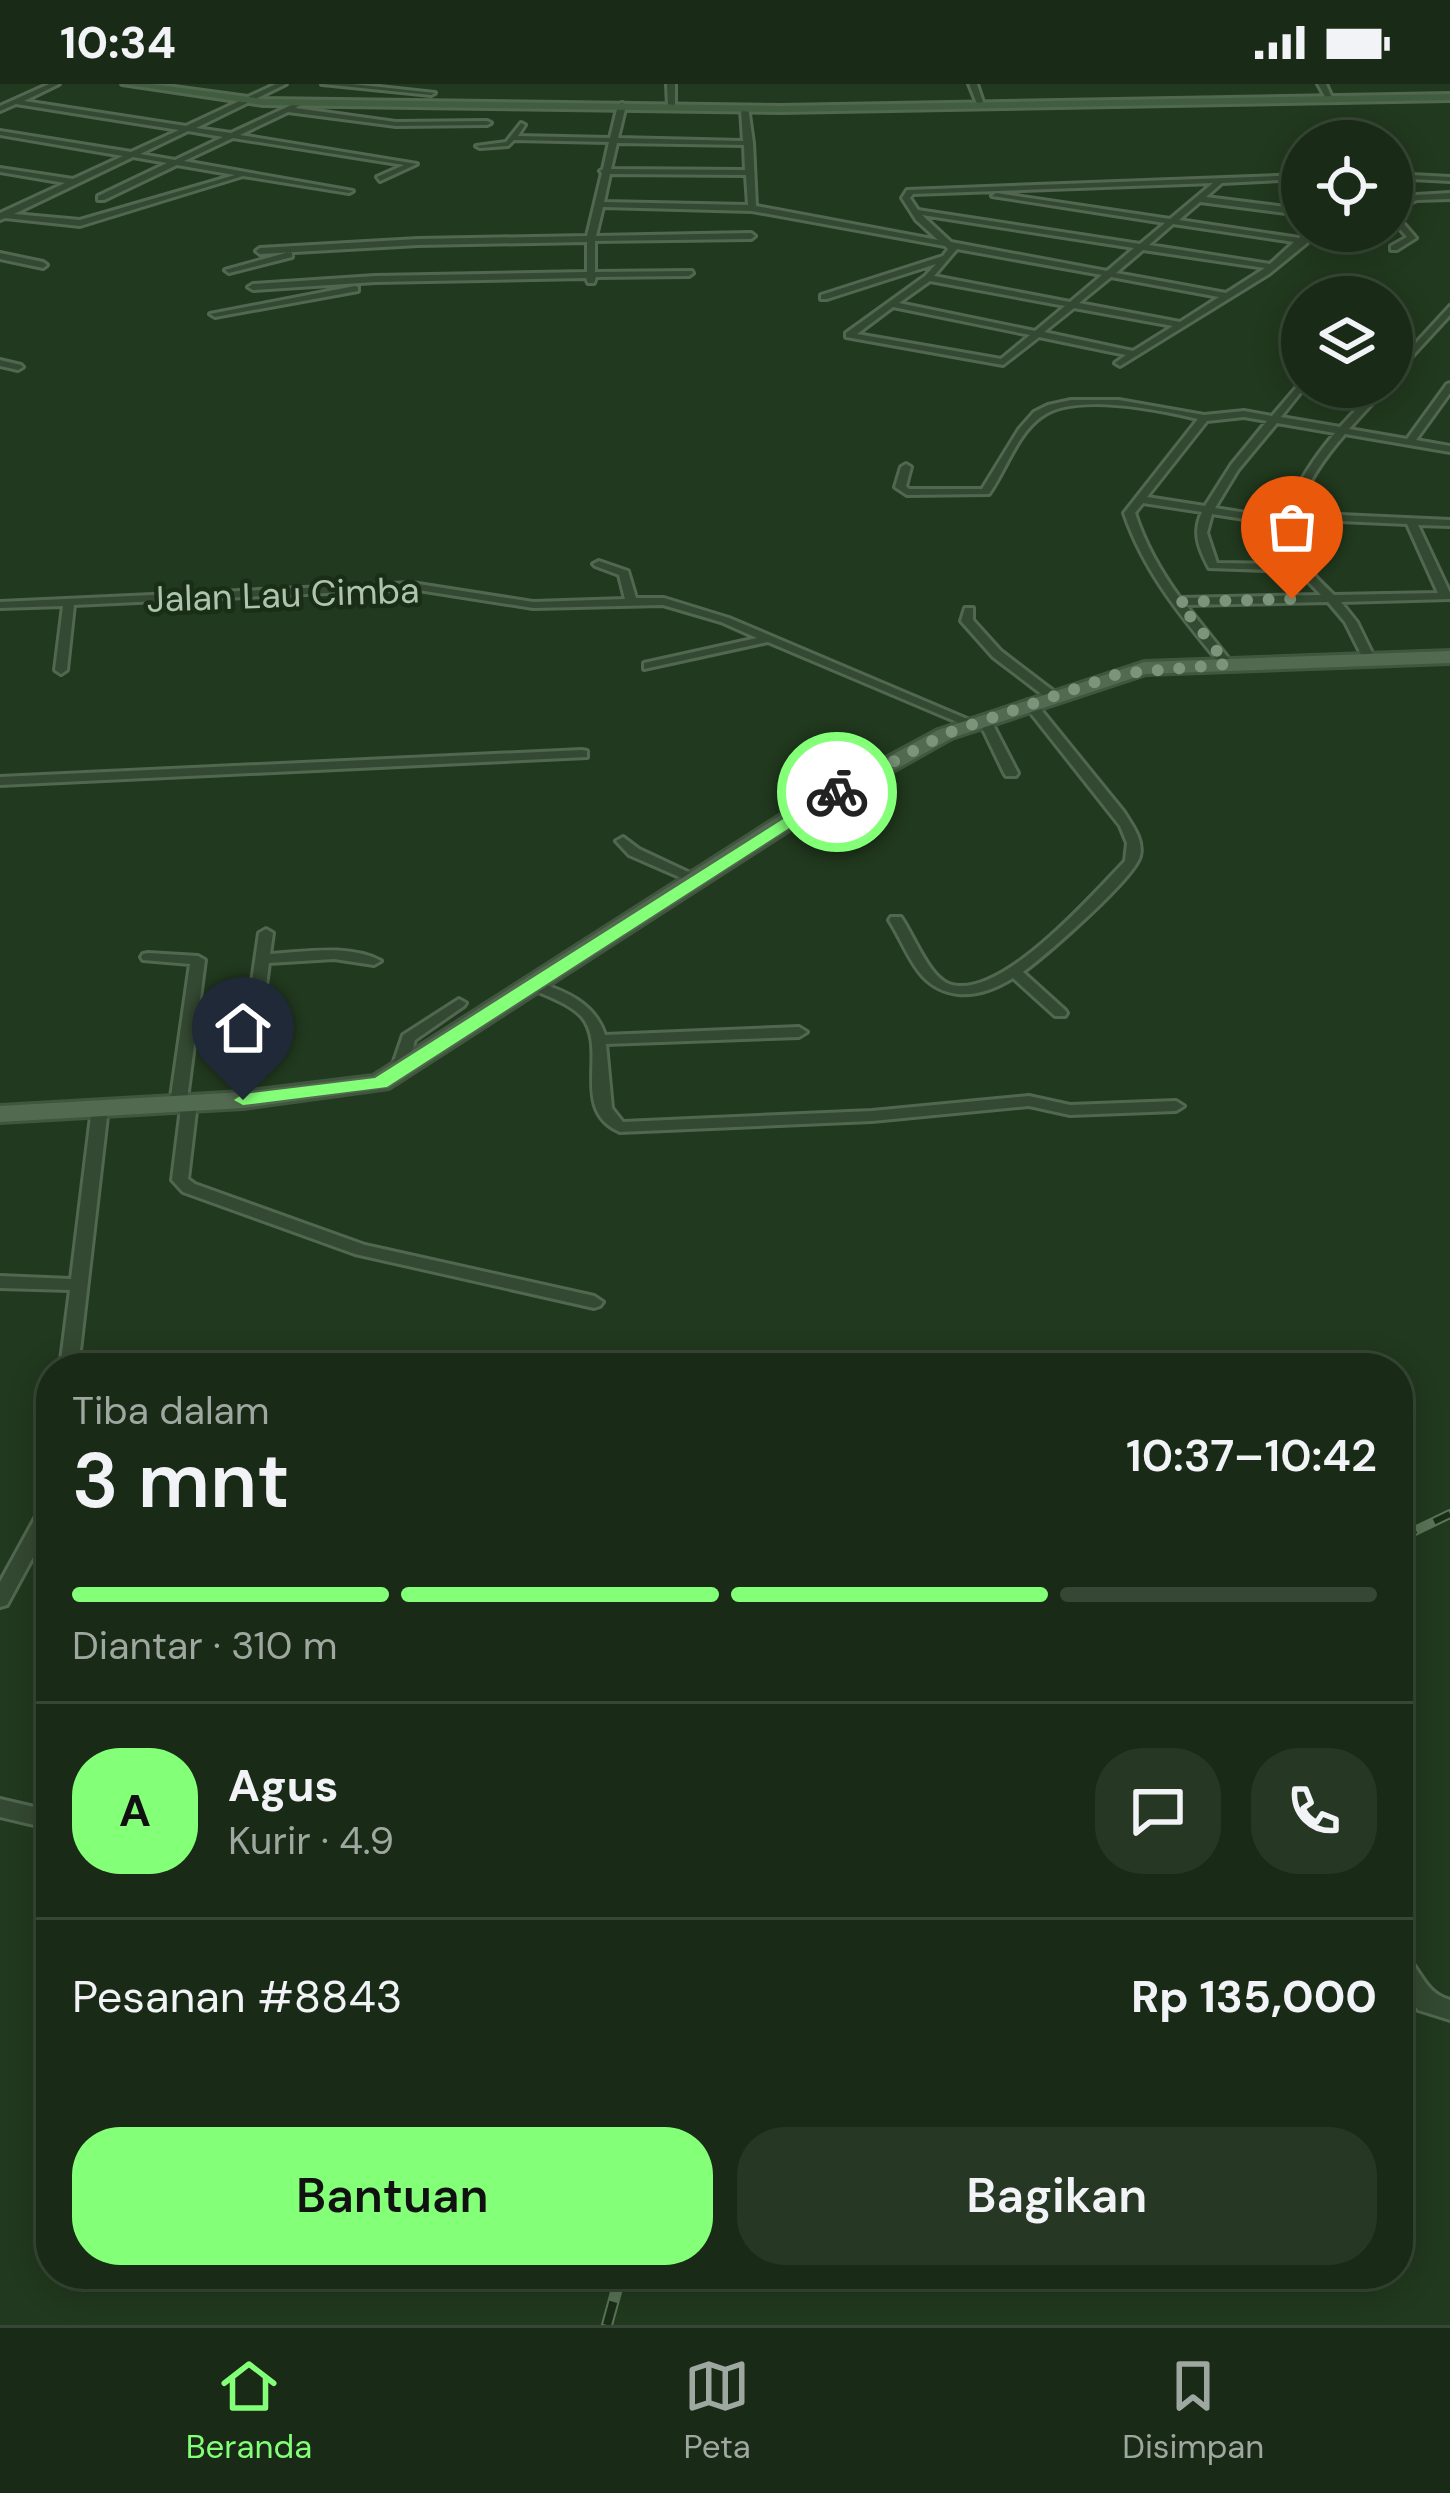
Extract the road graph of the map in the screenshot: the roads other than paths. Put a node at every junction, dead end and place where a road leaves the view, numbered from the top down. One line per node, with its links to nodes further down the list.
1 (55, 84): 15 (street)
2 (127, 84): 14 (street)
3 (282, 84): 14 (street)
4 (326, 84): 10 (street)
5 (445, 84): 10 (street)
6 (670, 84): 18 (street)
7 (974, 84): 19 (street)
8 (1322, 84): 13 (street)
9 (1414, 84): 11 (street)
10 (426, 98): 16 (street); 17 (street)
11 (1419, 98): 12 (street); 13 (street)
12 (1450, 98)
13 (1331, 100): 19 (street)
14 (253, 101): 16 (street); 24 (street)
15 (16, 102): 20 (street); 24 (street)
16 (295, 106): 22 (street); 26 (street)
17 (622, 106): 18 (street); 28 (street)
18 (672, 106): 21 (street)
19 (982, 106): 21 (street)
20 (0, 109)
21 (745, 109): 29 (street)
22 (487, 123)
23 (521, 124): 27 (street)
24 (194, 129): 26 (street); 31 (street)
25 (0, 133): 31 (street)
26 (238, 135): 32 (street); 39 (street)
27 (512, 139): 28 (street); 30 (street)
28 (612, 141): 29 (street); 34 (street)
29 (749, 143): 35 (street)
30 (480, 146)
31 (135, 155): 32 (street); 41 (street)
32 (178, 162): 36 (street); 46 (street)
33 (0, 170): 41 (street)
34 (604, 171): 35 (street); 49 (street)
35 (750, 173): 50 (street)
36 (246, 174): 44 (street); 55 (street)
37 (1413, 177): 40 (street)
38 (1281, 178): 42 (street)
39 (380, 179)
40 (1450, 179)
41 (74, 182): 53 (street)
42 (1218, 183): 43 (street); 47 (street)
43 (948, 190): 52 (street); 54 (street)
44 (349, 191)
45 (1450, 196): 48 (street)
46 (100, 198)
47 (1198, 199): 51 (street); 54 (street)
48 (1413, 199)
49 (599, 204): 50 (street); 58 (street)
50 (752, 208): 64 (street)
51 (1281, 209)
52 (916, 212): 61 (street); 64 (street)
53 (2, 215): 55 (street)
54 (1174, 220): 59 (street); 61 (street)
55 (75, 224): 56 (street)
56 (52, 236)
57 (751, 236): 58 (street)
58 (591, 238): 60 (street); 75 (street)
59 (1281, 238)
60 (387, 243): 62 (street); 73 (street)
61 (1144, 245): 68 (street); 71 (street)
62 (299, 248): 63 (street); 69 (street)
63 (260, 251)
64 (950, 252): 71 (street); 72 (street); 78 (street)
65 (1292, 252): 68 (street)
66 (0, 256): 67 (street)
67 (43, 265)
68 (1273, 267): 77 (street)
69 (229, 270)
70 (689, 273): 75 (street)
71 (1110, 274): 77 (street); 79 (street)
72 (928, 278): 79 (street); 80 (street)
73 (375, 279): 74 (street); 76 (street)
74 (403, 279): 75 (street); 82 (street)
75 (591, 280)
76 (253, 287)
77 (1228, 296): 84 (street)
78 (824, 297)
79 (1076, 303): 84 (street); 85 (street)
80 (891, 304): 85 (street); 85 (street)
81 (1450, 309): 83 (street)
82 (214, 314)
83 (1445, 322): 87 (street)
84 (1182, 325): 86 (street)
85 (1039, 333): 86 (street)
86 (1136, 354): 89 (street)
87 (1413, 354)
88 (0, 363): 90 (street)
89 (1120, 363)
90 (19, 368)
91 (1450, 386): 97 (street)
92 (1284, 408): 95 (street)
93 (1363, 408): 96 (street)
94 (1204, 418): 95 (street); 99 (street); 100 (street)
95 (1276, 419): 96 (street); 101 (street)
96 (1344, 430): 97 (street); 102 (street)
97 (1410, 442): 98 (street)
98 (1450, 449)
99 (906, 467)
100 (1138, 499): 101 (street); 111 (street)
101 (1211, 511): 102 (street); 106 (street)
102 (1290, 519): 103 (street); 106 (street)
103 (1411, 521): 104 (street); 107 (street)
104 (1450, 523)
105 (599, 564): 109 (street)
106 (1301, 568): 108 (street)
107 (1448, 596): 108 (street)
108 (1330, 598): 111 (street); 116 (street)
109 (631, 601): 110 (street, Jalan Lau Cimba); 114 (street, Jalan Lau Cimba)
110 (69, 602): 112 (street, Jalan Lau Cimba); 119 (street)
111 (1179, 602): 117 (street)
112 (0, 605)
113 (970, 610): 120 (street)
114 (770, 639): 118 (street); 121 (street, Jalan Lau Cimba)
115 (1450, 657): 116 (main road)
116 (1369, 659): 117 (main road)
117 (1227, 664): 120 (main road)
118 (648, 666)
119 (61, 670)
120 (1041, 700): 121 (main road); 132 (street)
121 (979, 723): 123 (street); 126 (main road)
122 (582, 754): 124 (street)
123 (1011, 772)
124 (0, 781)
125 (623, 841): 126 (street)
126 (698, 880): 133 (main road)
127 (896, 920): 132 (street)
128 (266, 933): 130 (street)
129 (148, 957): 140 (street)
130 (263, 959): 131 (street); 139 (street)
131 (374, 961)
132 (1015, 972): 135 (street)
133 (536, 985): 137 (street); 138 (main road)
134 (459, 1003): 138 (street)
135 (1060, 1013)
136 (799, 1032): 137 (street)
137 (598, 1040): 141 (street)
138 (398, 1074): 139 (main road)
139 (243, 1100): 140 (main road)
140 (184, 1103): 142 (main road); 146 (street)
141 (1176, 1106)
142 (100, 1108): 143 (main road); 145 (street)
143 (0, 1114)
144 (0, 1282): 145 (street)
145 (76, 1285): 147 (street)
146 (594, 1302)
147 (70, 1353)
148 (36, 1534): 149 (street)
149 (0, 1600)
150 (0, 1808): 151 (street)
151 (36, 1816)
152 (1413, 1984): 153 (street)
153 (1450, 2010)

